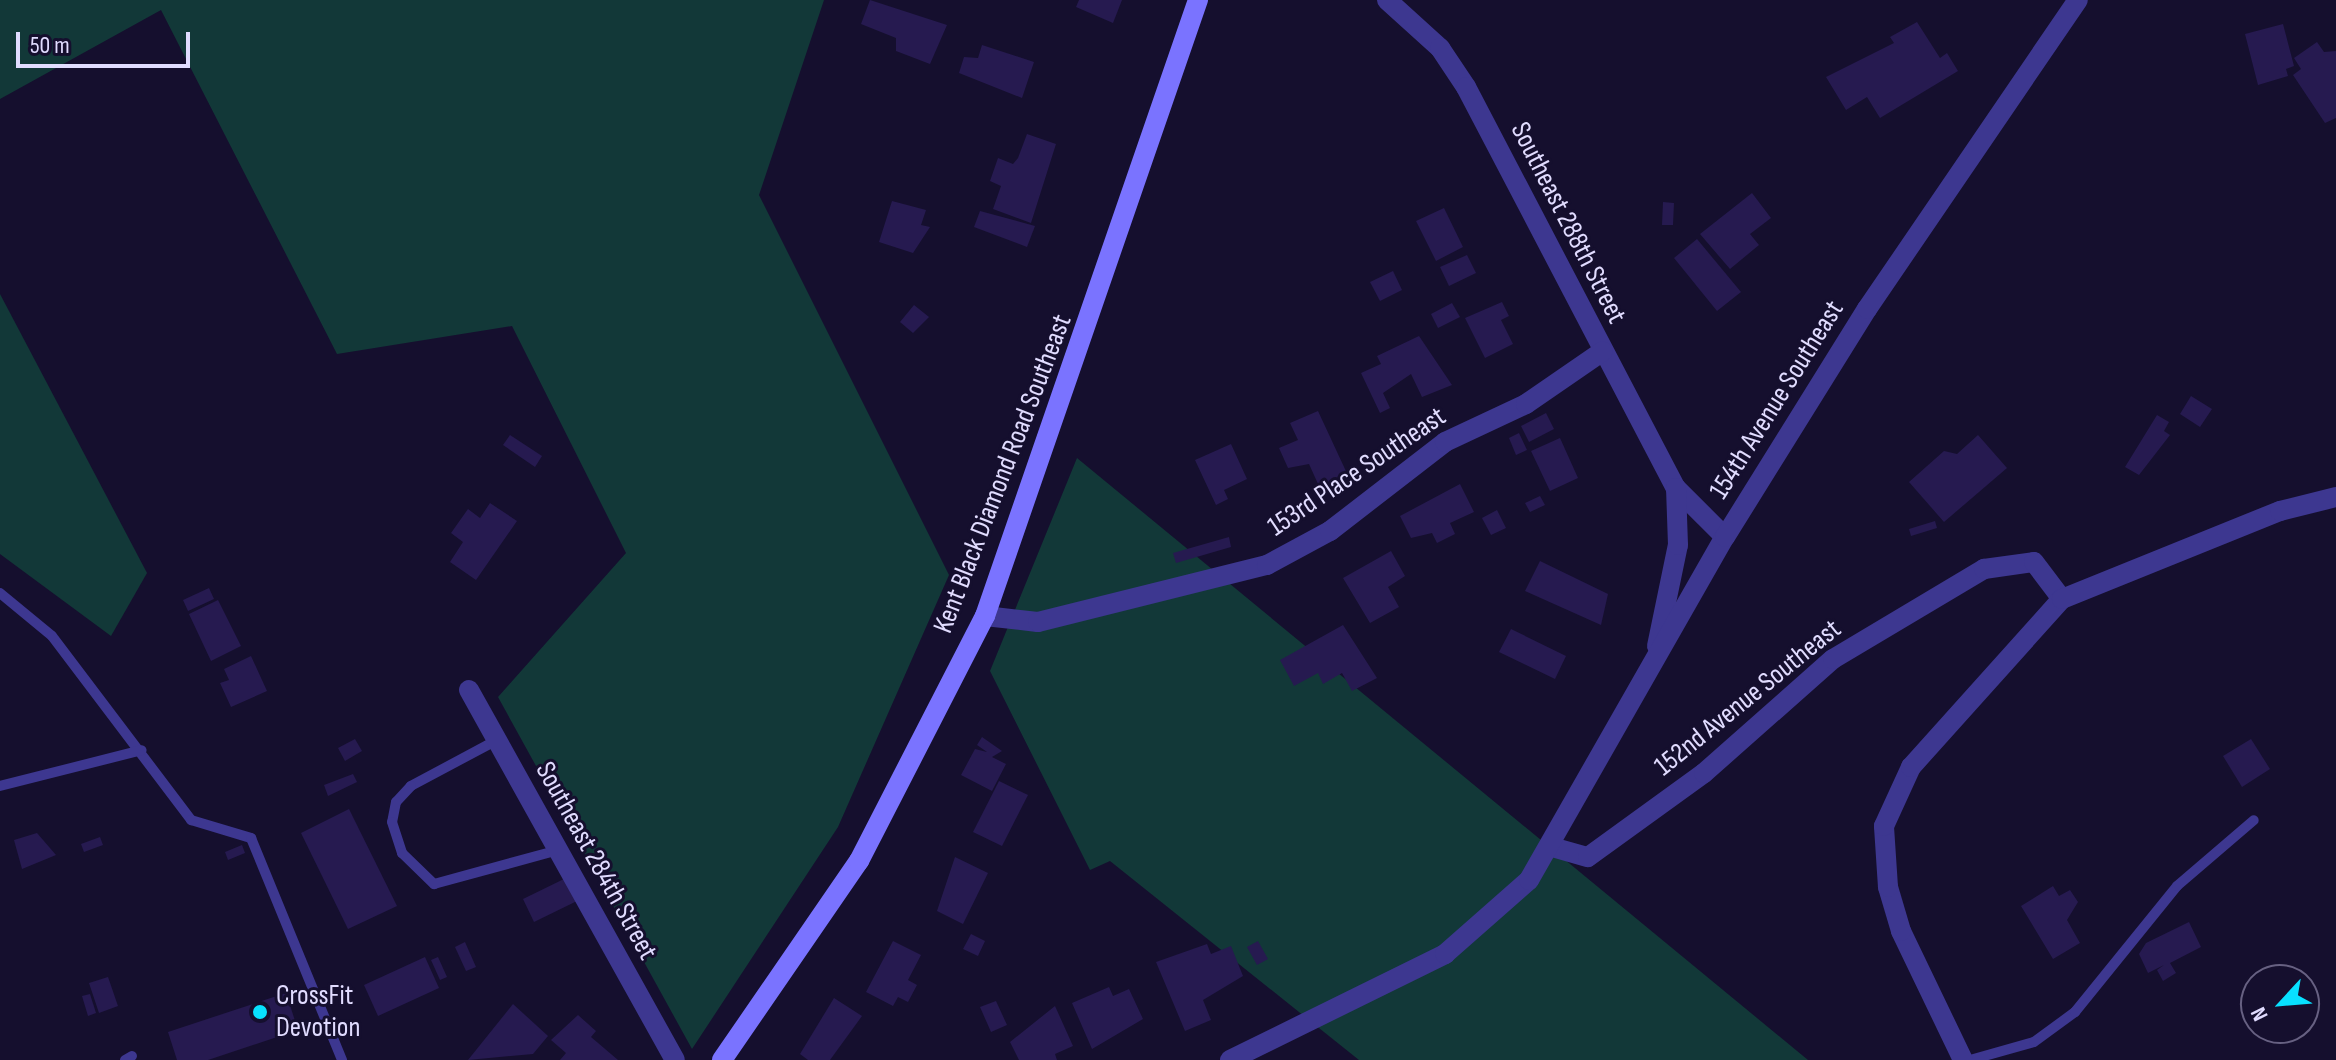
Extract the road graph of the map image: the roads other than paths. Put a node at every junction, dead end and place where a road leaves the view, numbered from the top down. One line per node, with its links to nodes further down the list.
1 (1198, 0): 10 (street, Kent Black Diamond Road Southeast)
2 (1387, 0): 4 (street, Southeast 288th Street)
3 (2078, 0): 7 (street, 154th Avenue Southeast)
4 (1603, 351): 5 (street, Southeast 288th Street); 10 (street, 153rd Place Southeast)
5 (1676, 488): 7 (street, Southeast 288th Street); 11 (street, Southeast 288th Street)
6 (2336, 497): 9 (street)
7 (1725, 537): 11 (street, 154th Avenue Southeast)
8 (0, 593): 14 (lane)
9 (2062, 599): 17 (street, 152nd Avenue Southeast); 19 (street)
10 (985, 616): 22 (street, Kent Black Diamond Road Southeast)
11 (1654, 663): 17 (street, 154th Avenue Southeast)
12 (469, 690): 13 (street, Southeast 284th Street)
13 (497, 740): 18 (street, Southeast 284th Street); 18 (lane)
14 (142, 750): 15 (lane); 20 (lane)
15 (0, 786)
16 (2254, 820): 19 (lane)
17 (1552, 847): 23 (street)
18 (558, 850): 21 (street, Southeast 284th Street)
19 (1960, 1058)
20 (342, 1060)
21 (675, 1060)
22 (722, 1060)
23 (1230, 1060)

